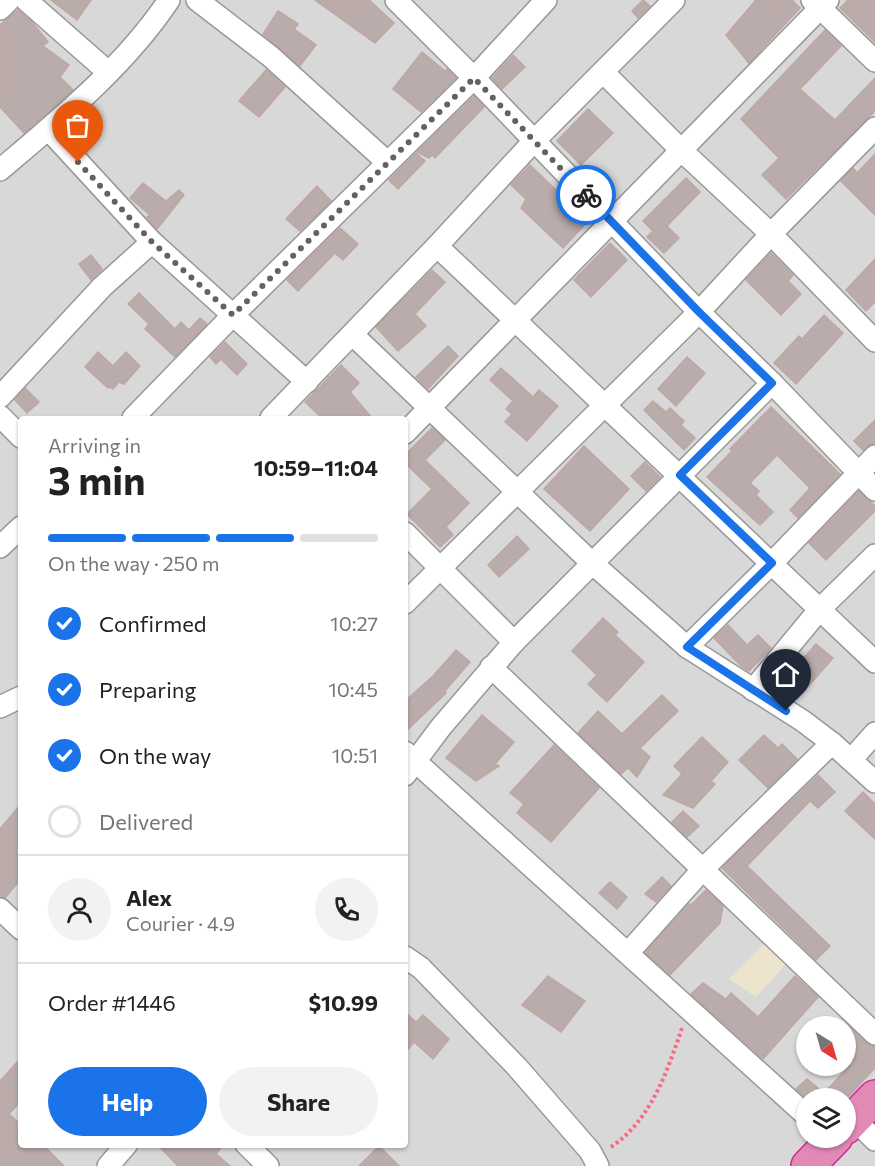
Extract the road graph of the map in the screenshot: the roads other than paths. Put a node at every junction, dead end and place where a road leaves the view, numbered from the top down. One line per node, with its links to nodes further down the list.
1 (9, 0): 9 (street)
2 (26, 0): 11 (street)
3 (169, 0): 11 (street)
4 (197, 0): 18 (street)
5 (396, 0): 13 (street)
6 (546, 0): 13 (street)
7 (674, 0): 12 (street)
8 (820, 3): 10 (street); 17 (street)
9 (0, 9)
10 (875, 61)
11 (108, 72): 15 (street)
12 (603, 72): 16 (street); 17 (street)
13 (474, 78): 16 (street); 18 (street)
14 (875, 128): 21 (street)
15 (48, 129): 19 (street); 22 (street)
16 (534, 141): 20 (street); 23 (street)
17 (681, 150): 20 (street); 21 (street)
18 (387, 162): 25 (street)
19 (0, 170)
20 (611, 222): 24 (street); 26 (street)
21 (771, 234): 24 (street); 28 (street)
22 (152, 242): 25 (street); 31 (street)
23 (437, 246): 26 (street); 27 (street)
24 (699, 312): 30 (street); 32 (street)
25 (233, 315): 29 (street); 36 (street)
26 (516, 320): 32 (street); 33 (street)
27 (353, 334): 29 (street); 33 (street)
28 (875, 341)
29 (307, 382): 34 (street)
30 (772, 383): 40 (street); 41 (street)
31 (0, 397)
32 (605, 405): 41 (street); 43 (street)
33 (430, 407): 37 (street); 43 (street)
34 (281, 415)
35 (0, 416): 38 (street)
36 (135, 416)
37 (408, 430)
38 (18, 434)
39 (875, 456): 40 (street)
40 (859, 473): 42 (street); 46 (street)
41 (680, 475): 46 (street); 47 (street)
42 (875, 490)
43 (517, 492): 47 (street); 48 (street)
44 (408, 536): 48 (street)
45 (875, 555): 50 (street)
46 (772, 563): 50 (street); 52 (street)
47 (592, 564): 51 (street); 52 (street)
48 (440, 568): 49 (street); 51 (street)
49 (408, 600)
50 (819, 610): 53 (street); 55 (street)
51 (514, 642): 54 (street)
52 (687, 647): 55 (street)
53 (875, 662)
54 (491, 667): 61 (street); 63 (street)
55 (753, 690): 59 (street)
56 (18, 698): 57 (street)
57 (0, 707)
58 (875, 733): 60 (street)
59 (832, 743): 60 (street); 63 (street)
60 (851, 760): 62 (street)
61 (408, 763): 66 (street)
62 (875, 782)
63 (703, 869): 66 (street); 68 (street)
64 (0, 909): 65 (street)
65 (18, 926)
66 (628, 953): 69 (street)
67 (408, 959): 73 (street)
68 (875, 1034)
69 (796, 1106)
70 (124, 1148): 74 (street)
71 (250, 1148): 75 (street)
72 (828, 1148): 76 (highway)
73 (596, 1162)
74 (108, 1166)
75 (268, 1166)
76 (808, 1166)

